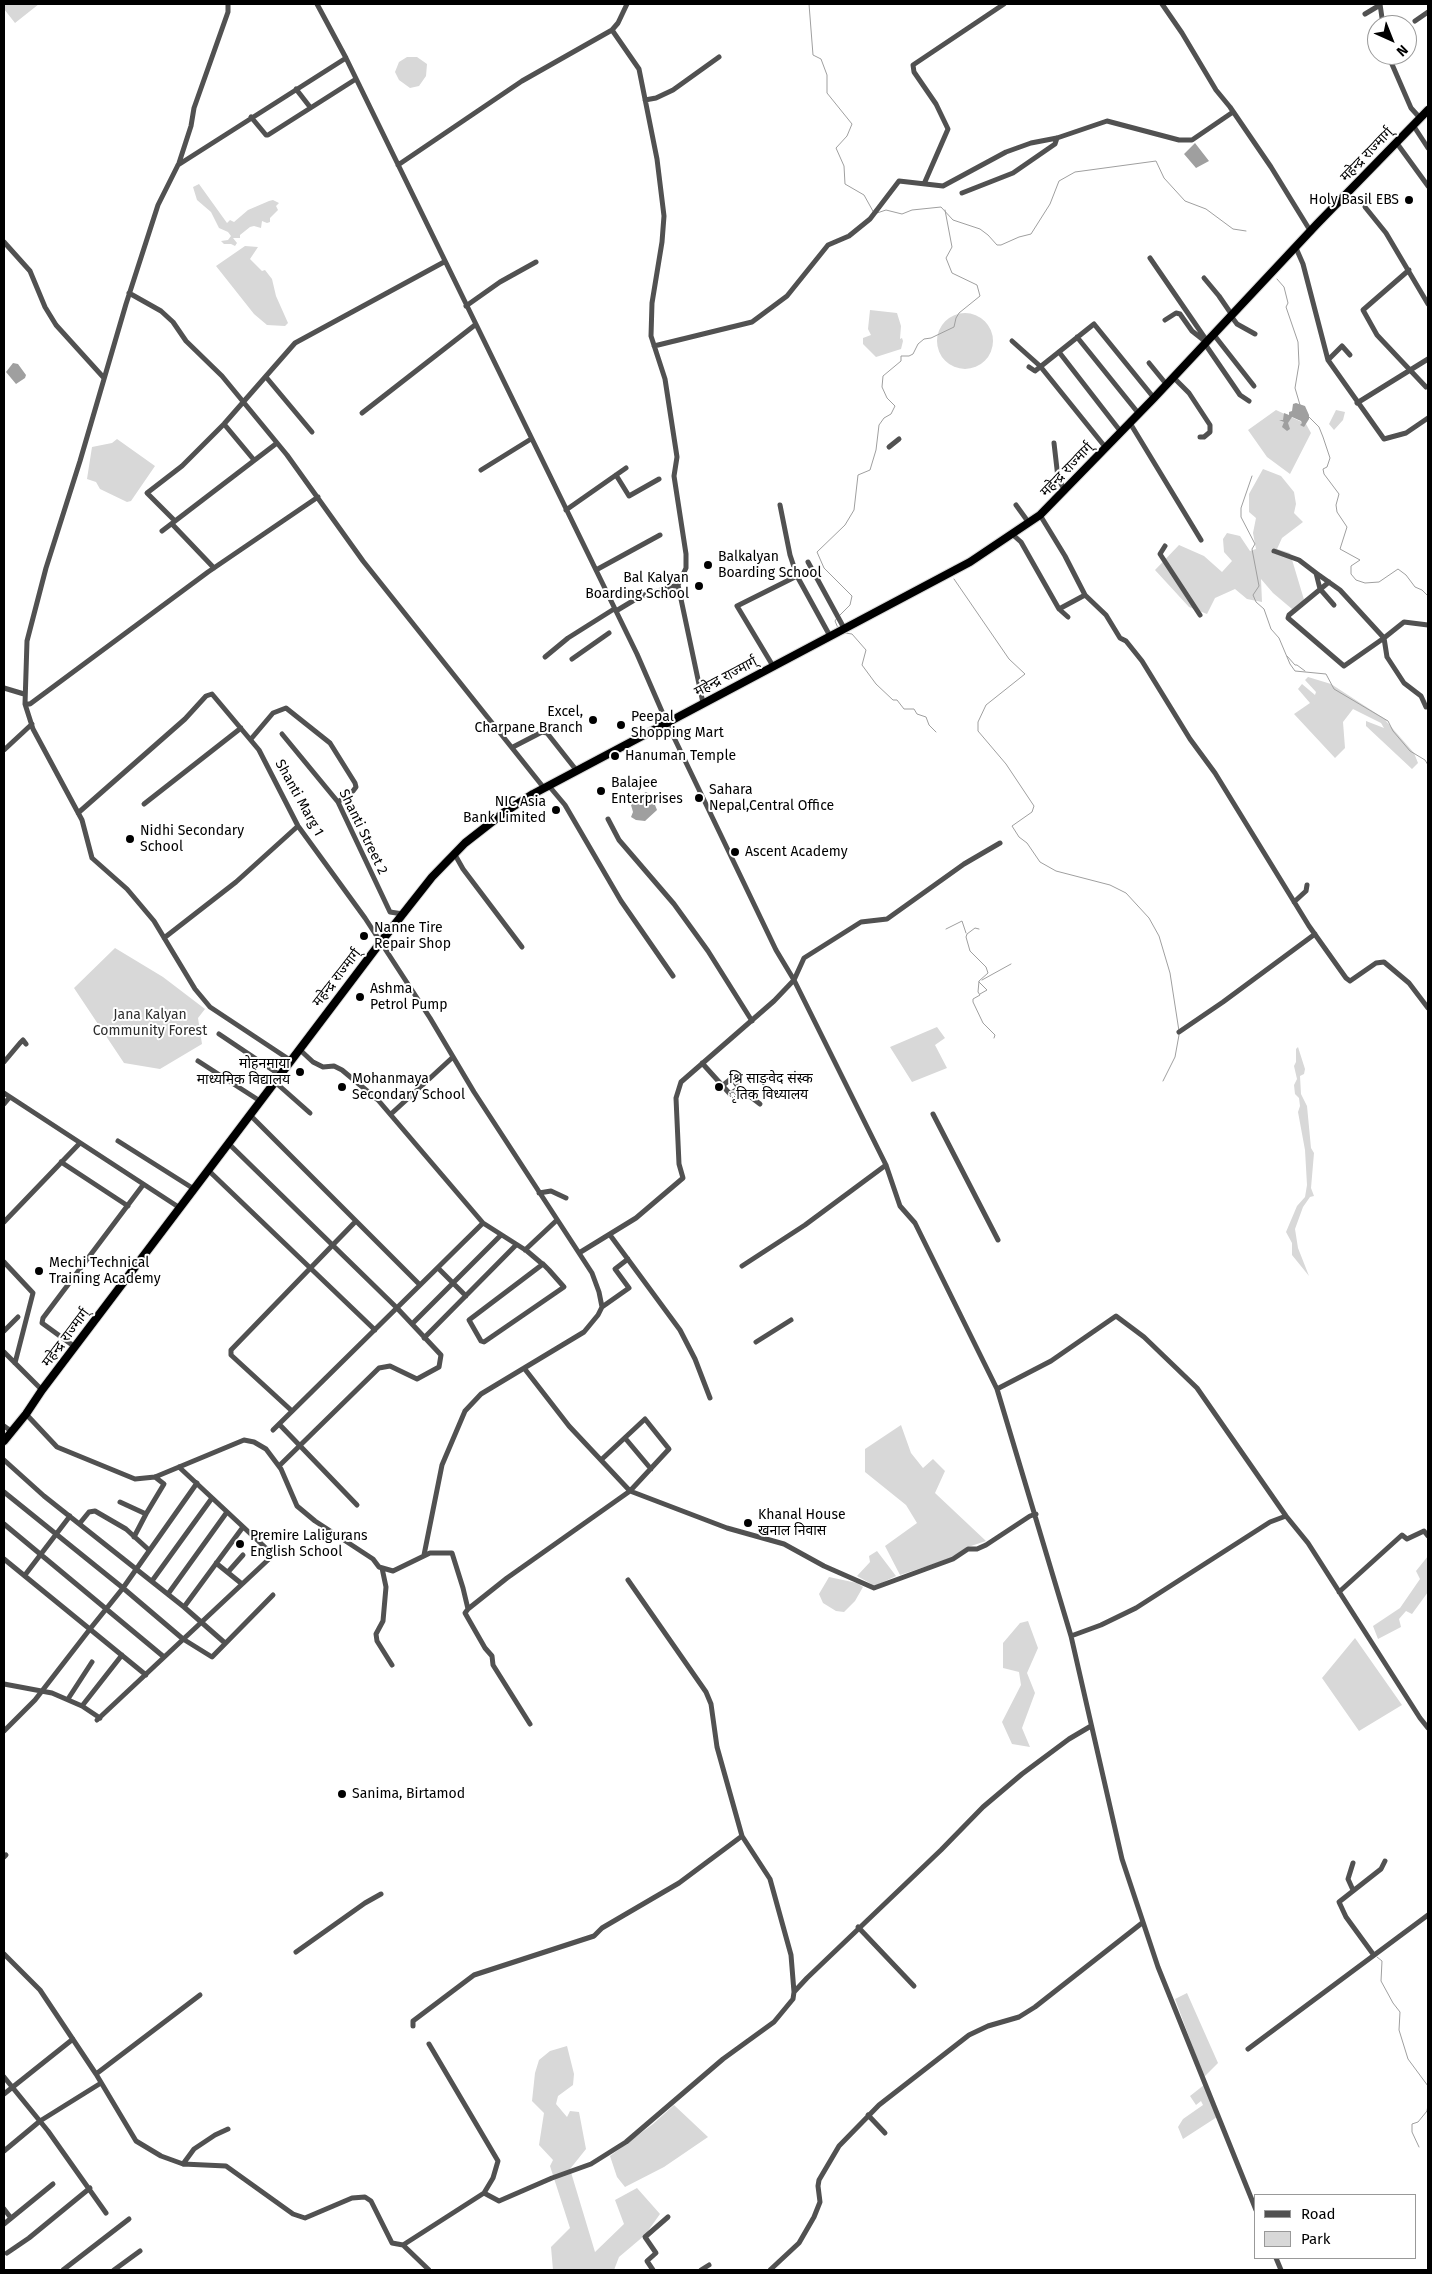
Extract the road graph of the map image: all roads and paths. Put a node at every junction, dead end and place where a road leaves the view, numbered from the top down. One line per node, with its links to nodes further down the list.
1 (228, 4): 26 (street)
2 (317, 4): 12 (street)
3 (627, 4): 10 (street)
4 (1004, 4): 28 (street)
5 (1162, 4): 19 (street)
6 (1380, 4): 8 (street)
7 (1428, 12): 9 (street)
8 (1365, 14)
9 (1417, 20)
10 (612, 30): 16 (street); 27 (street)
11 (719, 57): 16 (street)
12 (346, 58): 14 (street); 15 (street)
13 (1392, 65): 21 (street)
14 (356, 79): 17 (street); 27 (street)
15 (296, 89): 17 (street); 20 (street)
16 (646, 100): 51 (street)
17 (310, 107): 20 (street)
18 (1428, 110): 21 (highway, महेन्द्र राज्मार्ग्)
19 (1234, 112): 23 (street); 32 (street)
20 (251, 117): 26 (street)
21 (1420, 118): 22 (highway, महेन्द्र राज्मार्ग्)
22 (1413, 125): 24 (highway, महेन्द्र राज्मार्ग्); 25 (street)
23 (1057, 138): 28 (street); 30 (street)
24 (1396, 142): 29 (street); 32 (highway, महेन्द्र राज्मार्ग्)
25 (1428, 148)
26 (178, 165): 40 (street)
27 (398, 165): 36 (street)
28 (924, 184): 51 (street)
29 (1428, 186)
30 (962, 192)
31 (1365, 207): 38 (street)
32 (1311, 232): 34 (highway, महेन्द्र राज्मार्ग्)
33 (4, 242): 62 (street)
34 (1296, 248): 43 (highway, महेन्द्र राज्मार्ग्); 55 (street)
35 (1150, 258): 50 (street)
36 (444, 262): 42 (street); 60 (street)
37 (536, 262): 42 (street)
38 (1408, 270): 41 (street); 59 (street)
39 (1204, 278): 43 (street)
40 (129, 293): 62 (street); 68 (street)
41 (1428, 304)
42 (466, 306): 45 (street)
43 (1231, 316): 46 (street); 47 (highway, महेन्द्र राज्मार्ग्)
44 (1165, 320): 50 (street)
45 (475, 325): 70 (street); 78 (street)
46 (1255, 334)
47 (1214, 335): 50 (highway, महेन्द्र राज्मार्ग्); 64 (street)
48 (1077, 338): 52 (street); 66 (street); 71 (street)
49 (1012, 340): 57 (street)
50 (1206, 342): 61 (highway, महेन्द्र राज्मार्ग्); 67 (street)
51 (654, 346): 109 (street)
52 (1059, 352): 57 (street); 76 (street)
53 (1350, 355): 55 (street)
54 (1428, 359): 59 (street)
55 (1328, 360): 69 (street)
56 (1149, 363): 63 (street)
57 (1040, 366): 58 (street); 83 (street)
58 (1029, 367)
59 (1410, 370): 65 (street); 69 (street)
60 (266, 377): 68 (street); 75 (street)
61 (1173, 377): 63 (highway, महेन्द्र राज्मार्ग्); 77 (street)
62 (104, 378): 126 (street)
63 (1166, 385): 66 (highway, महेन्द्र राज्मार्ग्)
64 (1254, 386)
65 (1426, 387)
66 (1154, 398): 71 (highway, महेन्द्र राज्मार्ग्)
67 (1249, 401)
68 (243, 402): 74 (street); 80 (street)
69 (1357, 403): 72 (street)
70 (362, 413)
71 (1139, 414): 73 (highway, महेन्द्र राज्मार्ग्)
72 (1428, 418)
73 (1130, 423): 76 (highway, महेन्द्र राज्मार्ग्); 100 (street)
74 (224, 424): 84 (street); 95 (street)
75 (312, 432)
76 (1122, 432): 83 (highway, महेन्द्र राज्मार्ग्)
77 (1200, 437)
78 (531, 439): 86 (street); 93 (street)
79 (899, 439): 82 (street)
80 (277, 443): 84 (street); 90 (street)
81 (1054, 443): 89 (street)
82 (889, 447)
83 (1106, 448): 89 (highway, महेन्द्र राज्मार्ग्)
84 (254, 460): 95 (street)
85 (626, 468): 87 (street)
86 (481, 470)
87 (616, 475): 88 (street); 93 (street)
88 (659, 479)
89 (1064, 491): 94 (highway, महेन्द्र राज्मार्ग्)
90 (318, 498): 104 (street); 135 (street)
91 (780, 505): 107 (street)
92 (1016, 505): 96 (street)
93 (566, 510): 105 (street)
94 (1040, 515): 96 (highway, महेन्द्र राज्मार्ग्); 111 (street)
95 (174, 523): 97 (street); 104 (street)
96 (1029, 523): 98 (highway, महेन्द्र राज्मार्ग्)
97 (162, 531)
98 (1012, 534): 113 (street); 118 (highway, महेन्द्र राज्मार्ग्)
99 (660, 535): 105 (street)
100 (1201, 540)
101 (1165, 546): 115 (street)
102 (1274, 551): 106 (street)
103 (808, 562): 118 (street)
104 (214, 568): 128 (street)
105 (596, 570): 114 (street)
106 (1316, 573): 108 (street); 110 (street)
107 (797, 576): 120 (street); 124 (street)
108 (1329, 582): 110 (street); 121 (street)
109 (678, 585): 114 (street); 127 (street)
110 (1320, 590): 112 (street); 121 (street)
111 (1085, 595): 113 (street); 147 (street)
112 (1334, 605)
113 (1059, 609): 116 (street)
114 (615, 610): 122 (street); 130 (street)
115 (1200, 615)
116 (1068, 617)
117 (1428, 625): 121 (street)
118 (844, 628): 120 (highway, महेन्द्र राज्मार्ग्)
119 (608, 633): 123 (street)
120 (830, 636): 124 (highway, महेन्द्र राज्मार्ग्)
121 (1384, 638): 129 (street)
122 (545, 656)
123 (572, 659)
124 (774, 666): 127 (highway, महेन्द्र राज्मार्ग्)
125 (4, 688): 126 (street)
126 (24, 694): 128 (street)
127 (703, 703): 130 (highway, महेन्द्र राज्मार्ग्)
128 (25, 704): 131 (street)
129 (1426, 707)
130 (667, 723): 137 (highway, महेन्द्र राज्मार्ग्); 154 (street)
131 (32, 724): 136 (street); 141 (street)
132 (241, 728): 134 (street, Shanti Marg 1); 140 (street); 141 (street, Shanti Marg 1)
133 (282, 734): 139 (street, Shanti Street 2)
134 (251, 739): 139 (street); 143 (street, Shanti Marg 1)
135 (513, 747): 137 (street); 138 (street)
136 (4, 750)
137 (577, 771): 138 (highway, महेन्द्र राज्मार्ग्)
138 (547, 787): 145 (highway, महेन्द्र राज्मार्ग्); 153 (street)
139 (338, 802): 148 (street, Shanti Street 2)
140 (144, 804)
141 (78, 813): 150 (street)
142 (608, 818): 156 (street)
143 (298, 826): 150 (street); 151 (street, Shanti Marg 1)
144 (1000, 843): 154 (street)
145 (454, 853): 148 (highway, महेन्द्र राज्मार्ग्); 152 (street)
146 (1307, 885): 147 (street)
147 (1294, 902): 149 (street)
148 (403, 914): 151 (highway, महेन्द्र राज्मार्ग्)
149 (1315, 934): 155 (street); 157 (street)
150 (164, 938): 163 (street)
151 (380, 943): 160 (highway, महेन्द्र राज्मार्ग्); 161 (street, Shanti Marg 1)
152 (522, 947)
153 (673, 976)
154 (794, 980): 156 (street); 182 (street)
155 (1428, 1008)
156 (752, 1021): 165 (street)
157 (1179, 1032)
158 (219, 1034): 166 (street)
159 (26, 1044): 164 (street)
160 (298, 1049): 163 (highway, महेन्द्र राज्मार्ग्); 175 (street)
161 (453, 1057): 175 (street); 186 (street, Shanti Marg 1)
162 (198, 1060): 171 (street)
163 (290, 1060): 166 (highway, महेन्द्र राज्मार्ग्)
164 (4, 1062)
165 (702, 1063): 167 (street); 194 (street)
166 (277, 1078): 171 (highway, महेन्द्र राज्मार्ग्); 174 (street)
167 (722, 1086): 168 (street); 168 (street)
168 (739, 1088): 173 (street)
169 (4, 1094): 170 (street)
170 (9, 1098): 172 (street); 180 (street)
171 (260, 1101): 177 (highway, महेन्द्र राज्मार्ग्)
172 (4, 1104)
173 (760, 1104)
174 (310, 1114)
175 (391, 1114): 193 (street)
176 (933, 1114): 196 (street)
177 (250, 1115): 179 (highway, महेन्द्र राज्मार्ग्); 191 (street)
178 (118, 1141): 185 (street)
179 (228, 1142): 183 (highway, महेन्द्र राज्मार्ग्); 197 (street)
180 (79, 1144): 181 (street); 184 (street)
181 (61, 1162): 188 (street); 192 (street)
182 (886, 1165): 204 (street); 223 (street)
183 (208, 1170): 185 (highway, महेन्द्र राज्मार्ग्); 206 (street)
184 (143, 1185): 188 (street); 189 (street)
185 (194, 1189): 189 (highway, महेन्द्र राज्मार्ग्)
186 (539, 1193): 187 (street); 190 (street, Shanti Marg 1)
187 (566, 1198)
188 (128, 1206): 219 (street)
189 (180, 1208): 219 (highway, महेन्द्र राज्मार्ग्)
190 (556, 1220): 199 (street); 200 (street, Shanti Marg 1)
191 (356, 1221): 197 (street); 208 (street)
192 (4, 1222)
193 (483, 1223): 195 (street); 205 (street)
194 (610, 1235): 200 (street); 201 (street)
195 (500, 1236): 198 (street); 207 (street)
196 (998, 1240)
197 (333, 1245): 206 (street); 211 (street)
198 (516, 1245): 199 (street); 209 (street)
199 (525, 1250): 203 (street)
200 (579, 1253): 210 (street, Shanti Marg 1)
201 (628, 1259): 210 (street); 225 (street)
202 (4, 1262): 221 (street)
203 (543, 1264): 203 (street)
204 (742, 1266)
205 (438, 1268): 207 (street); 208 (street)
206 (309, 1269): 215 (street); 226 (street)
207 (453, 1283): 209 (street); 214 (street)
208 (420, 1285): 211 (street)
209 (466, 1296): 217 (street)
210 (602, 1307): 222 (street)
211 (397, 1308): 214 (street); 215 (street)
212 (18, 1317): 216 (street)
213 (791, 1320): 218 (street)
214 (412, 1324): 217 (street)
215 (375, 1330): 226 (street)
216 (4, 1331)
217 (424, 1338): 234 (street)
218 (756, 1342)
219 (75, 1347): 224 (highway, महेन्द्र राज्मार्ग्)
220 (4, 1352): 221 (street)
221 (15, 1363): 224 (street)
222 (524, 1368): 236 (street); 261 (street)
223 (996, 1389): 249 (street); 251 (street)
224 (42, 1390): 227 (highway, महेन्द्र राज्मार्ग्)
225 (710, 1398)
226 (292, 1411): 228 (street)
227 (26, 1414): 231 (highway, महेन्द्र राज्मार्ग्); 240 (street)
228 (279, 1424): 230 (street); 234 (street)
229 (4, 1426): 231 (street)
230 (273, 1430)
231 (11, 1431): 233 (highway, महेन्द्र राज्मार्ग्)
232 (625, 1438): 236 (street); 239 (street); 239 (street)
233 (4, 1441)
234 (300, 1445): 237 (street); 246 (street)
235 (4, 1460): 250 (street)
236 (601, 1460): 243 (street)
237 (279, 1466): 238 (street); 265 (street)
238 (180, 1467): 240 (street); 241 (street)
239 (651, 1469): 243 (street)
240 (155, 1477): 248 (street)
241 (197, 1483): 244 (street); 258 (street)
242 (4, 1492): 255 (street)
243 (630, 1492): 249 (street); 277 (street)
244 (212, 1498): 247 (street); 269 (street)
245 (120, 1502): 248 (street)
246 (357, 1505)
247 (227, 1512): 254 (street); 273 (street)
248 (146, 1514): 257 (street)
249 (1036, 1514): 280 (street)
250 (70, 1516): 252 (street); 255 (street)
251 (1286, 1516): 272 (street); 280 (street)
252 (80, 1523): 257 (street); 264 (street)
253 (4, 1524): 259 (street)
254 (243, 1527): 263 (street); 270 (street)
255 (56, 1534): 259 (street); 271 (street)
256 (1428, 1536): 272 (street)
257 (134, 1537): 258 (street)
258 (149, 1550): 264 (street)
259 (40, 1554): 267 (street); 275 (street)
260 (243, 1555): 266 (street)
261 (424, 1555): 265 (street); 277 (street)
262 (4, 1559): 267 (street)
263 (216, 1562): 266 (street); 276 (street)
264 (136, 1568): 269 (street); 271 (street)
265 (382, 1568): 286 (street)
266 (228, 1572): 270 (street)
267 (24, 1575): 279 (street)
268 (628, 1580): 296 (street)
269 (152, 1581): 273 (street)
270 (242, 1584): 278 (street)
271 (123, 1588): 275 (street); 281 (street)
272 (1339, 1592): 294 (street)
273 (168, 1594): 276 (street)
274 (273, 1595): 282 (street)
275 (106, 1607): 279 (street); 284 (street)
276 (184, 1607): 278 (street)
277 (468, 1609): 292 (street)
278 (203, 1622): 281 (street); 282 (street)
279 (90, 1630): 283 (street); 289 (street)
280 (1071, 1636): 293 (street)
281 (183, 1639): 282 (street); 284 (street)
282 (226, 1643)
283 (122, 1655): 287 (street); 291 (street)
284 (164, 1657): 287 (street)
285 (92, 1662): 290 (street)
286 (392, 1665)
287 (146, 1675): 291 (street)
288 (4, 1684): 289 (street)
289 (43, 1690): 290 (street); 295 (street)
290 (68, 1699): 291 (street)
291 (82, 1706)
292 (530, 1724)
293 (1091, 1726): 302 (street); 303 (street)
294 (1428, 1728)
295 (4, 1731)
296 (742, 1836): 308 (street); 310 (street)
297 (1384, 1861): 299 (street)
298 (1352, 1863): 299 (street)
299 (1353, 1890): 306 (street)
300 (381, 1894): 304 (street)
301 (1428, 1915): 306 (street)
302 (1142, 1923): 319 (street); 328 (street)
303 (858, 1927): 307 (street); 308 (street)
304 (296, 1952)
305 (4, 1954): 311 (street)
306 (1373, 1954): 313 (street)
307 (914, 1986)
308 (794, 1992): 327 (street)
309 (200, 1995): 314 (street)
310 (413, 2026)
311 (73, 2039): 314 (street); 317 (street)
312 (429, 2044): 327 (street)
313 (1248, 2049)
314 (96, 2074): 316 (street)
315 (4, 2077): 317 (street)
316 (101, 2083): 320 (street); 324 (street)
317 (13, 2088): 318 (street); 320 (street)
318 (4, 2094)
319 (868, 2115): 322 (street); 344 (street)
320 (40, 2121): 323 (street); 326 (street)
321 (228, 2129): 324 (street)
322 (885, 2133)
323 (4, 2151)
324 (183, 2164): 335 (street)
325 (53, 2184): 332 (street)
326 (90, 2188): 330 (street); 337 (street)
327 (484, 2193): 335 (street)
328 (1254, 2205)
329 (4, 2209): 332 (street)
330 (106, 2213)
331 (668, 2216): 342 (street)
332 (11, 2218): 334 (street)
333 (129, 2219): 339 (street)
334 (4, 2224)
335 (403, 2245): 341 (street)
336 (140, 2251): 340 (street)
337 (7, 2253)
338 (709, 2265): 343 (street)
339 (63, 2270)
340 (114, 2270)
341 (429, 2270)
342 (653, 2270)
343 (701, 2270)
344 (770, 2270)

